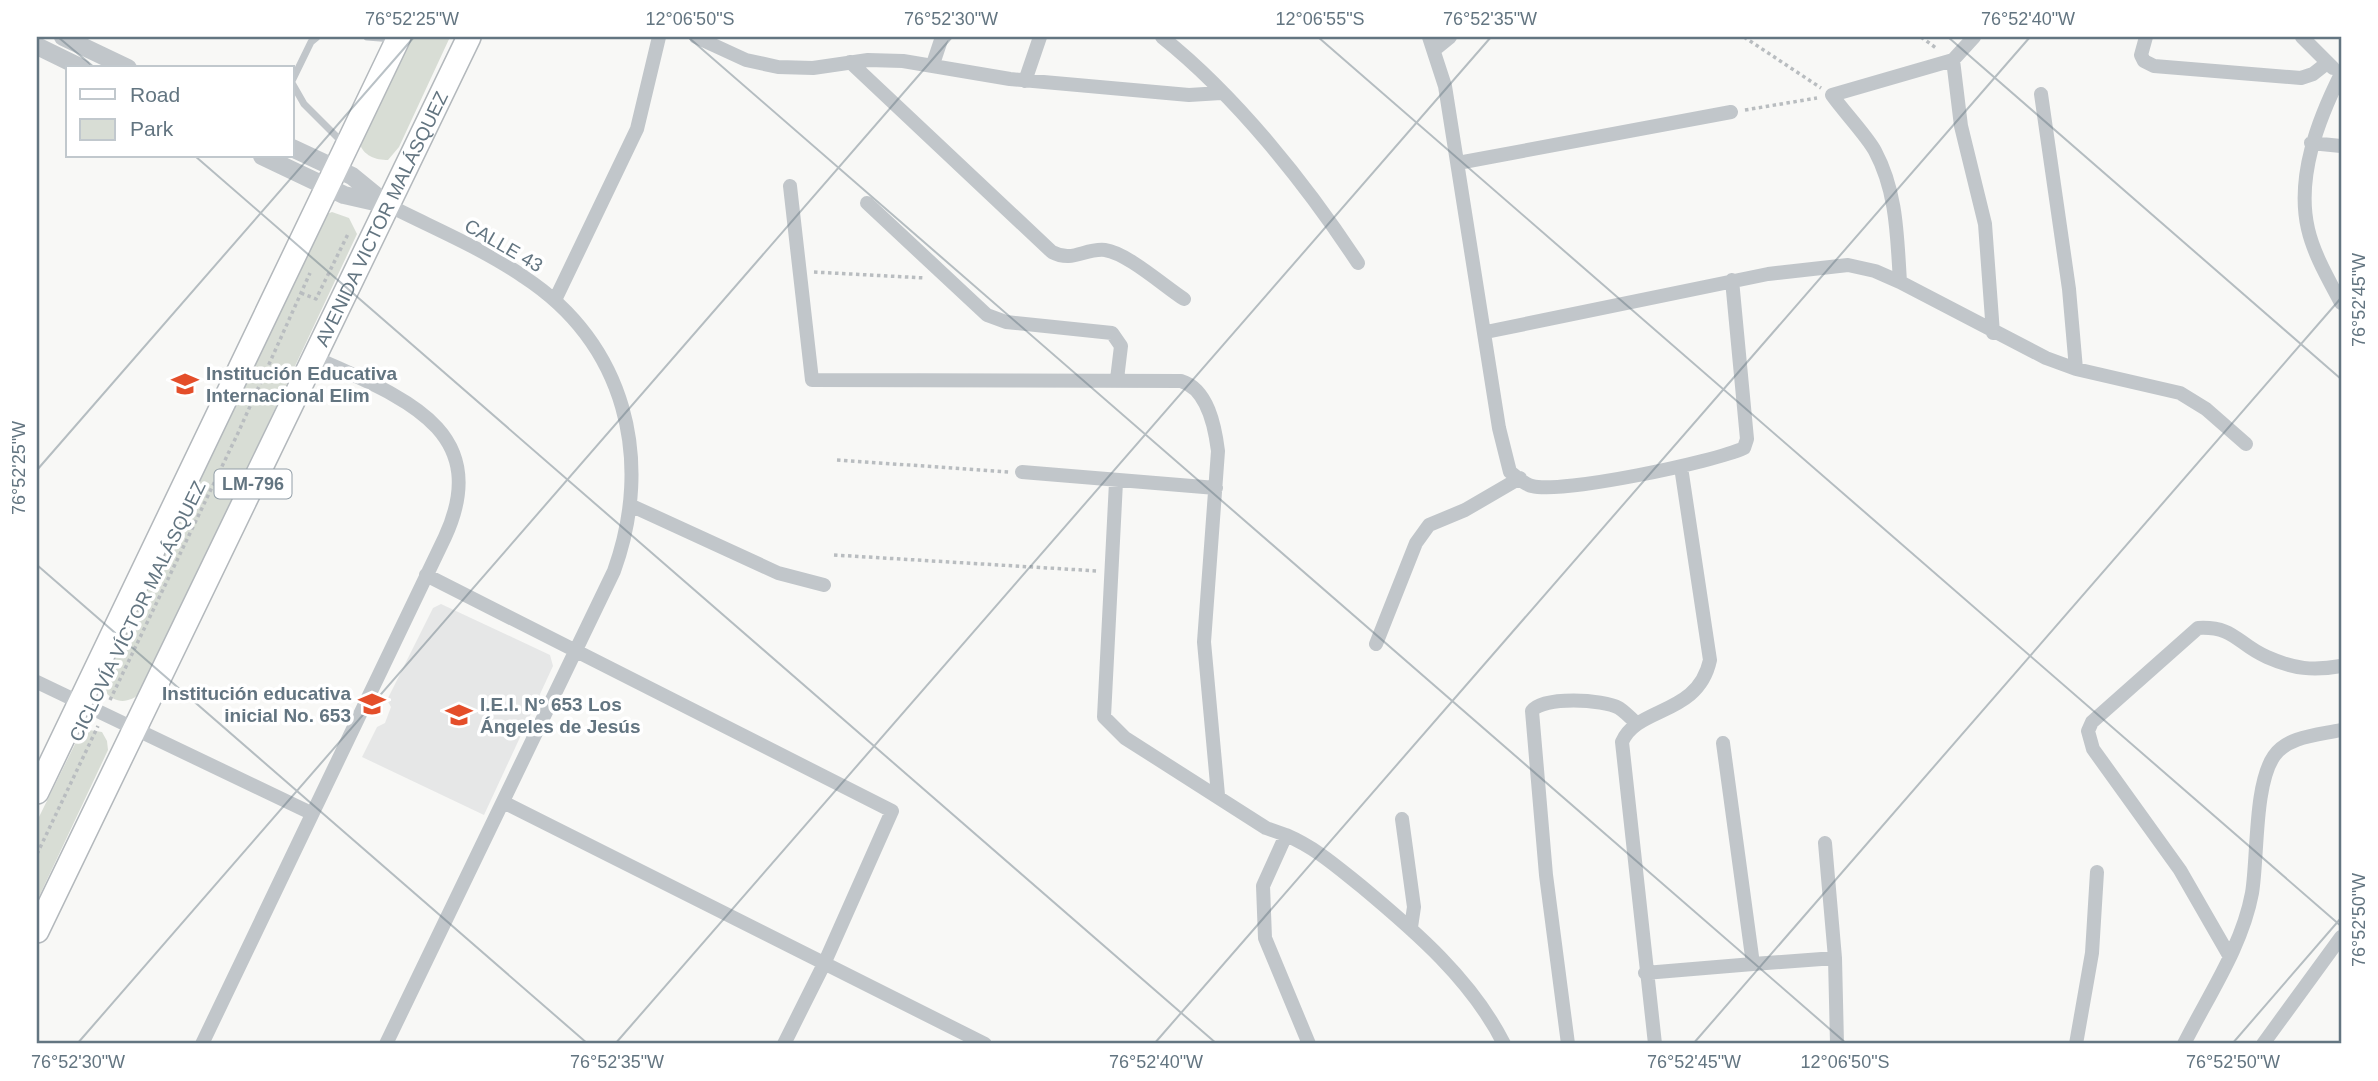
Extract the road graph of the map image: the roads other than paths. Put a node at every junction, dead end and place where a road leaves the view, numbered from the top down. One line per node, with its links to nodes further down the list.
1 (62, 37): 22 (street)
2 (317, 37): 24 (lane)
3 (367, 37): 14 (lane)
4 (469, 37): 39 (main road, AVENIDA VICTOR MALÁSQUEZ / LM-796)
5 (659, 37): 44 (street)
6 (696, 37): 18 (street)
7 (942, 37): 20 (street)
8 (1040, 37): 25 (street)
9 (1162, 37): 27 (street)
10 (1450, 37): 15 (street)
11 (1974, 37): 17 (street)
12 (2146, 37): 19 (street)
13 (2302, 37): 19 (street)
14 (398, 38): 32 (main road, LM-796)
15 (1432, 44): 35 (street)
16 (37, 46): 21 (street)
17 (1953, 60): 42 (street); 47 (street)
18 (850, 62): 20 (street); 43 (street)
19 (2327, 63): 23 (street)
20 (933, 64): 25 (street)
21 (78, 66)
22 (124, 66)
23 (2341, 75): 30 (street)
24 (294, 78)
25 (1025, 81): 27 (street)
26 (294, 86): 32 (lane)
27 (1221, 93): 40 (street)
28 (2041, 94): 49 (street)
29 (1731, 112): 35 (street)
30 (2311, 143): 31 (street); 45 (street)
31 (2341, 146)
32 (346, 147): 36 (main road, LM-796)
33 (294, 150): 36 (street)
34 (268, 158): 36 (street)
35 (1458, 163): 46 (street)
36 (331, 178): 39 (street); 64 (main road, LM-796)
37 (790, 187): 50 (street)
38 (867, 204): 50 (street)
39 (388, 205): 44 (street, CALLE 43); 48 (main road, AVENIDA VICTOR MALÁSQUEZ / LM-796)
40 (1358, 263)
41 (1732, 280): 42 (street); 46 (street); 52 (street)
42 (1900, 282): 47 (street)
43 (1184, 299)
44 (555, 300): 57 (street, CALLE 43)
45 (2341, 303)
46 (1486, 332): 54 (street)
47 (1993, 333): 49 (street)
48 (314, 357): 58 (street); 66 (main road, AVENIDA VICTOR MALÁSQUEZ / LM-796)
49 (2076, 369): 51 (street)
50 (1117, 379): 56 (street)
51 (2246, 443)
52 (1681, 467): 54 (street); 65 (street)
53 (1022, 472): 55 (street)
54 (1520, 478): 60 (street)
55 (1116, 482): 56 (street); 70 (street)
56 (1216, 488): 70 (street)
57 (632, 506): 59 (street); 61 (street, CALLE 43)
58 (426, 575): 61 (street); 72 (street)
59 (824, 586)
60 (1376, 644)
61 (577, 652): 71 (street, CALLE 43); 82 (street)
62 (2341, 666): 80 (street)
63 (37, 682): 64 (street)
64 (80, 702): 66 (street); 69 (main road, LM-796)
65 (1636, 723): 84 (street); 91 (street)
66 (134, 728): 72 (street); 78 (main road, AVENIDA VICTOR MALÁSQUEZ / LM-796)
67 (2341, 730): 80 (street)
68 (1723, 743): 83 (street)
69 (37, 792)
70 (1217, 795): 74 (street)
71 (503, 802): 82 (street); 86 (street, CALLE 43)
72 (311, 813): 85 (street)
73 (1402, 819): 77 (street)
74 (1286, 835): 77 (street); 89 (street)
75 (1825, 843): 81 (street)
76 (2097, 872): 94 (street)
77 (1411, 927): 90 (street)
78 (37, 931)
79 (2341, 937): 96 (street)
80 (2230, 957): 95 (street)
81 (1835, 958): 83 (street); 93 (street)
82 (824, 964): 87 (street); 88 (street)
83 (1753, 964): 84 (street)
84 (1644, 973): 92 (street)
85 (201, 1044)
86 (386, 1044)
87 (784, 1044)
88 (985, 1044)
89 (1308, 1044)
90 (1504, 1044)
91 (1568, 1044)
92 (1655, 1044)
93 (1838, 1044)
94 (2076, 1044)
95 (2184, 1044)
96 (2263, 1044)

